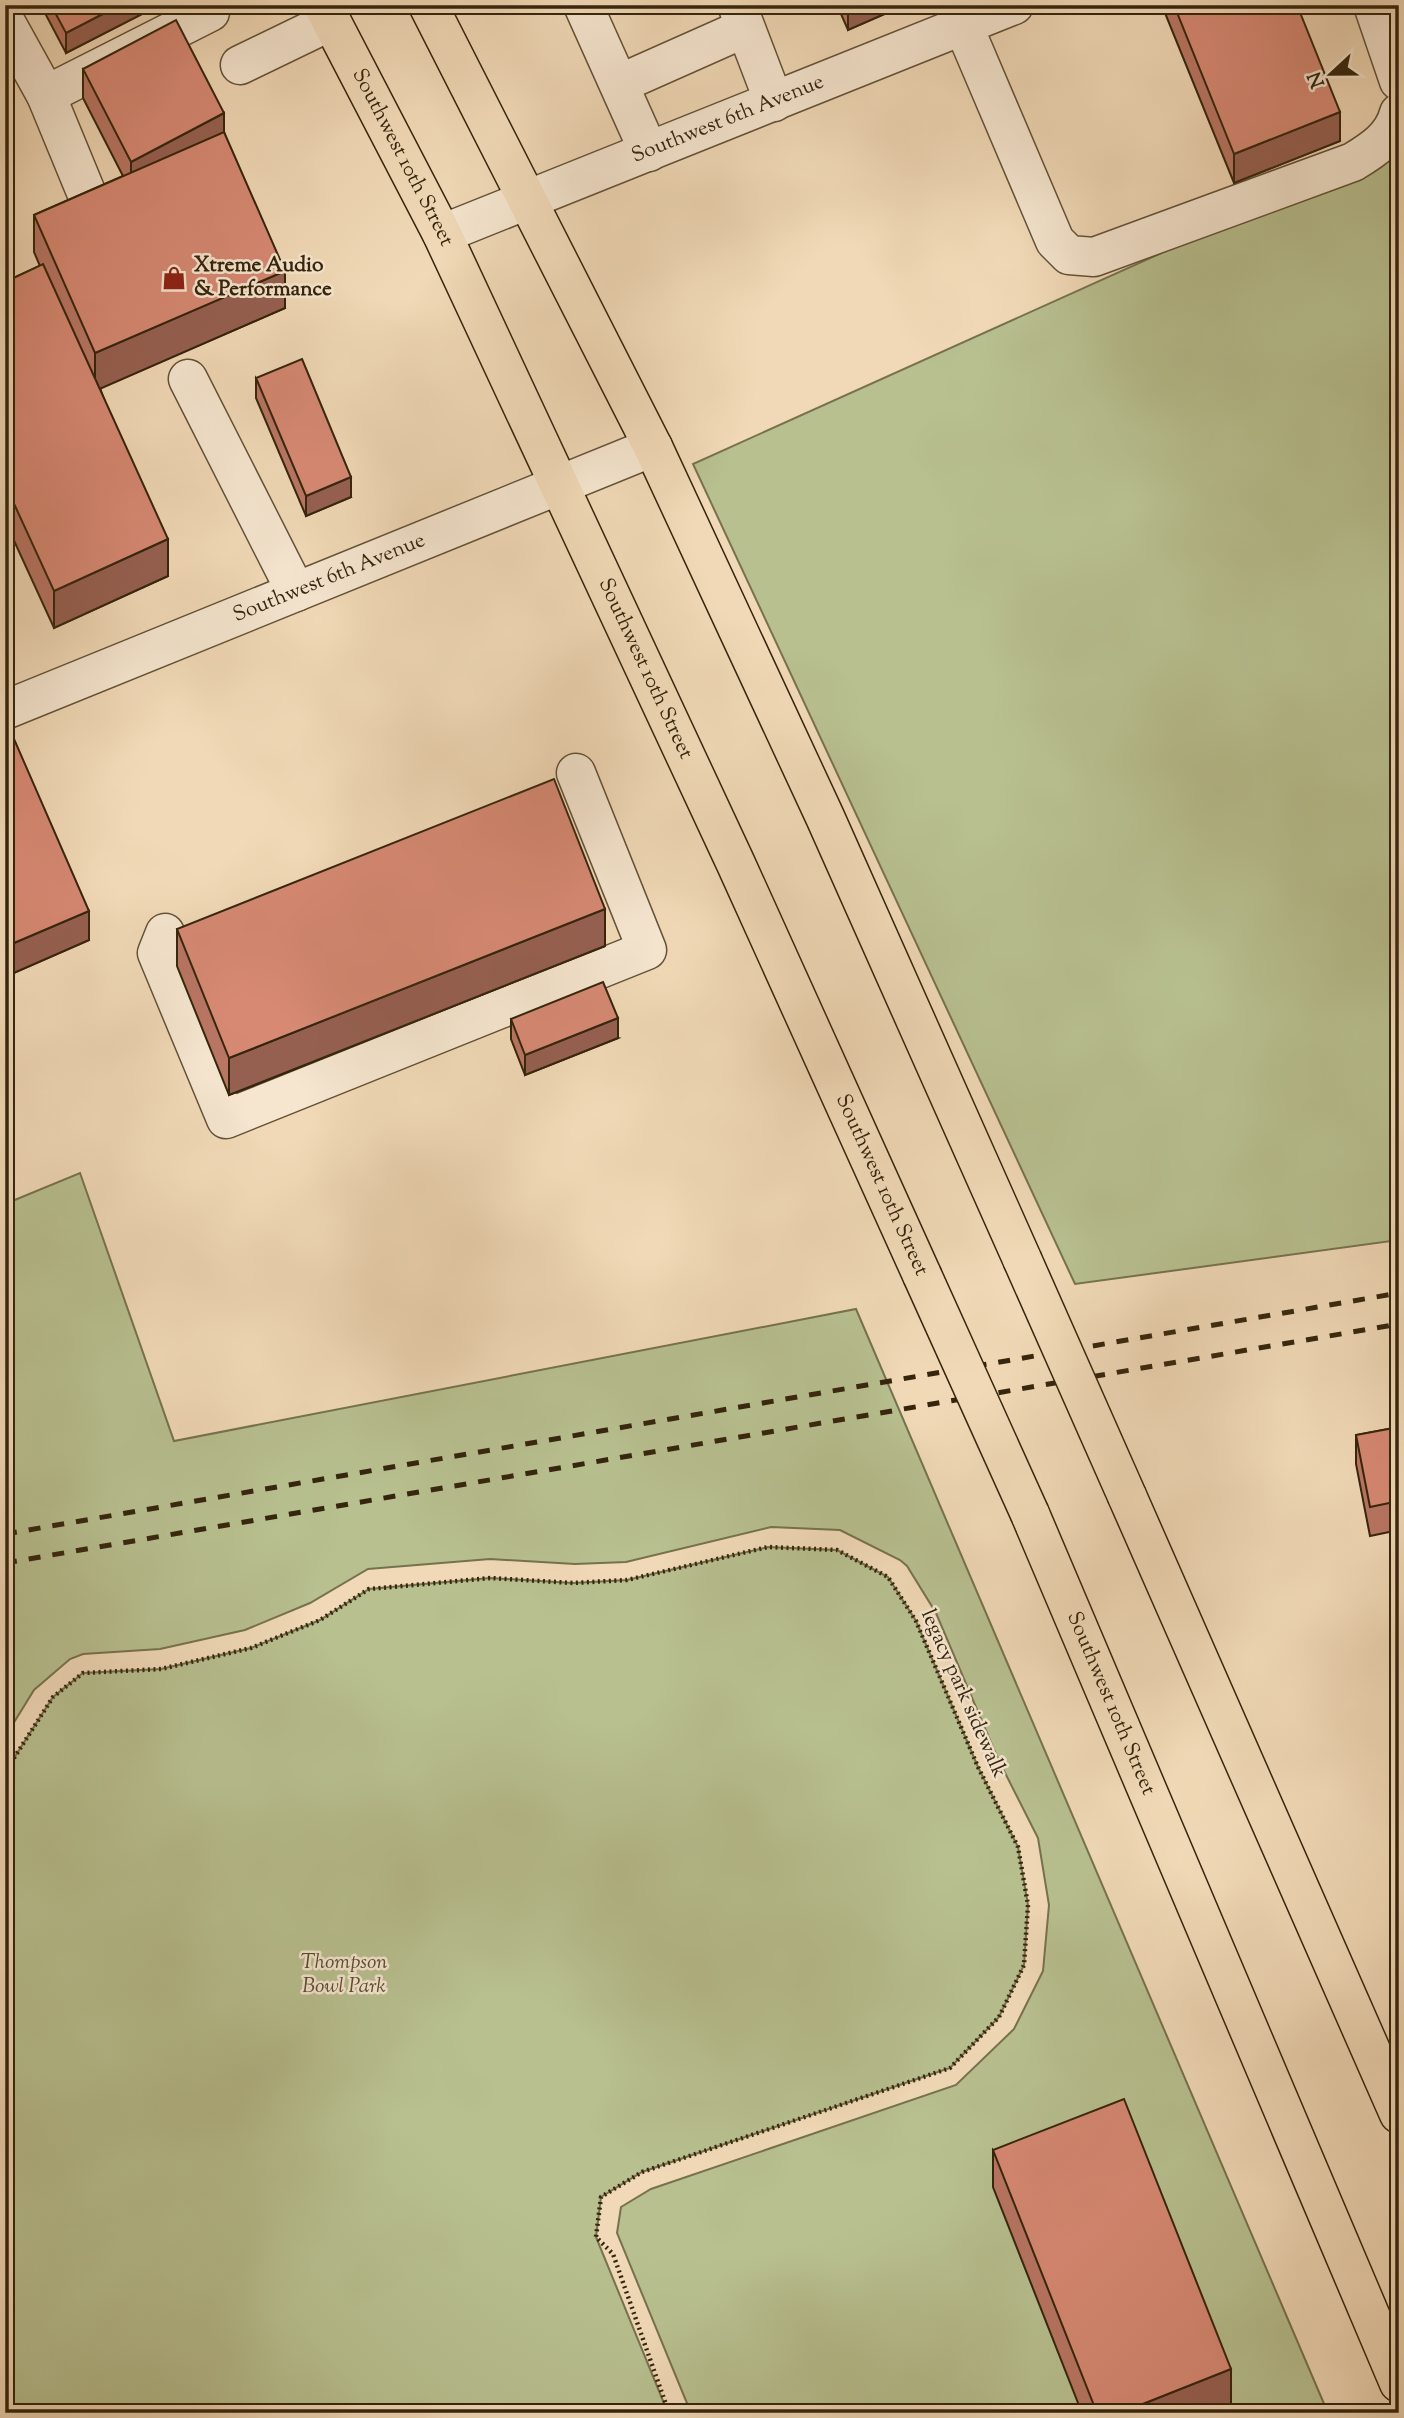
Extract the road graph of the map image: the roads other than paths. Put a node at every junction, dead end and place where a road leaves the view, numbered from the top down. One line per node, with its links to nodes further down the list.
1 (22, 5): 9 (street)
2 (211, 5): 14 (street)
3 (428, 5): 19 (main road)
4 (583, 5): 13 (street)
5 (1014, 5): 10 (street, Southwest 6th Avenue)
6 (1373, 5): 12 (street)
7 (327, 13): 11 (street); 20 (main road, Southwest 10th Street)
8 (741, 17): 13 (street); 15 (street)
9 (5, 21): 14 (street)
10 (963, 25): 15 (street, Southwest 6th Avenue); 16 (street)
11 (240, 65)
12 (1399, 81)
13 (619, 84): 17 (street)
14 (46, 94): 18 (street)
15 (774, 102): 17 (street, Southwest 6th Avenue)
16 (1399, 113)
17 (649, 152): 19 (street, Southwest 6th Avenue)
18 (86, 192)
19 (530, 200): 20 (street, Southwest 6th Avenue); 22 (main road)
20 (442, 234): 23 (main road, Southwest 10th Street)
21 (188, 379): 24 (street)
22 (653, 447): 23 (street, Southwest 6th Avenue); 28 (main road, bridge)
23 (560, 485): 24 (street, Southwest 6th Avenue); 29 (main road, Southwest 10th Street, bridge)
24 (296, 592): 25 (street, Southwest 6th Avenue)
25 (5, 710)
26 (576, 773): 27 (street)
27 (165, 933)
28 (1399, 2114)
29 (1399, 2383)

